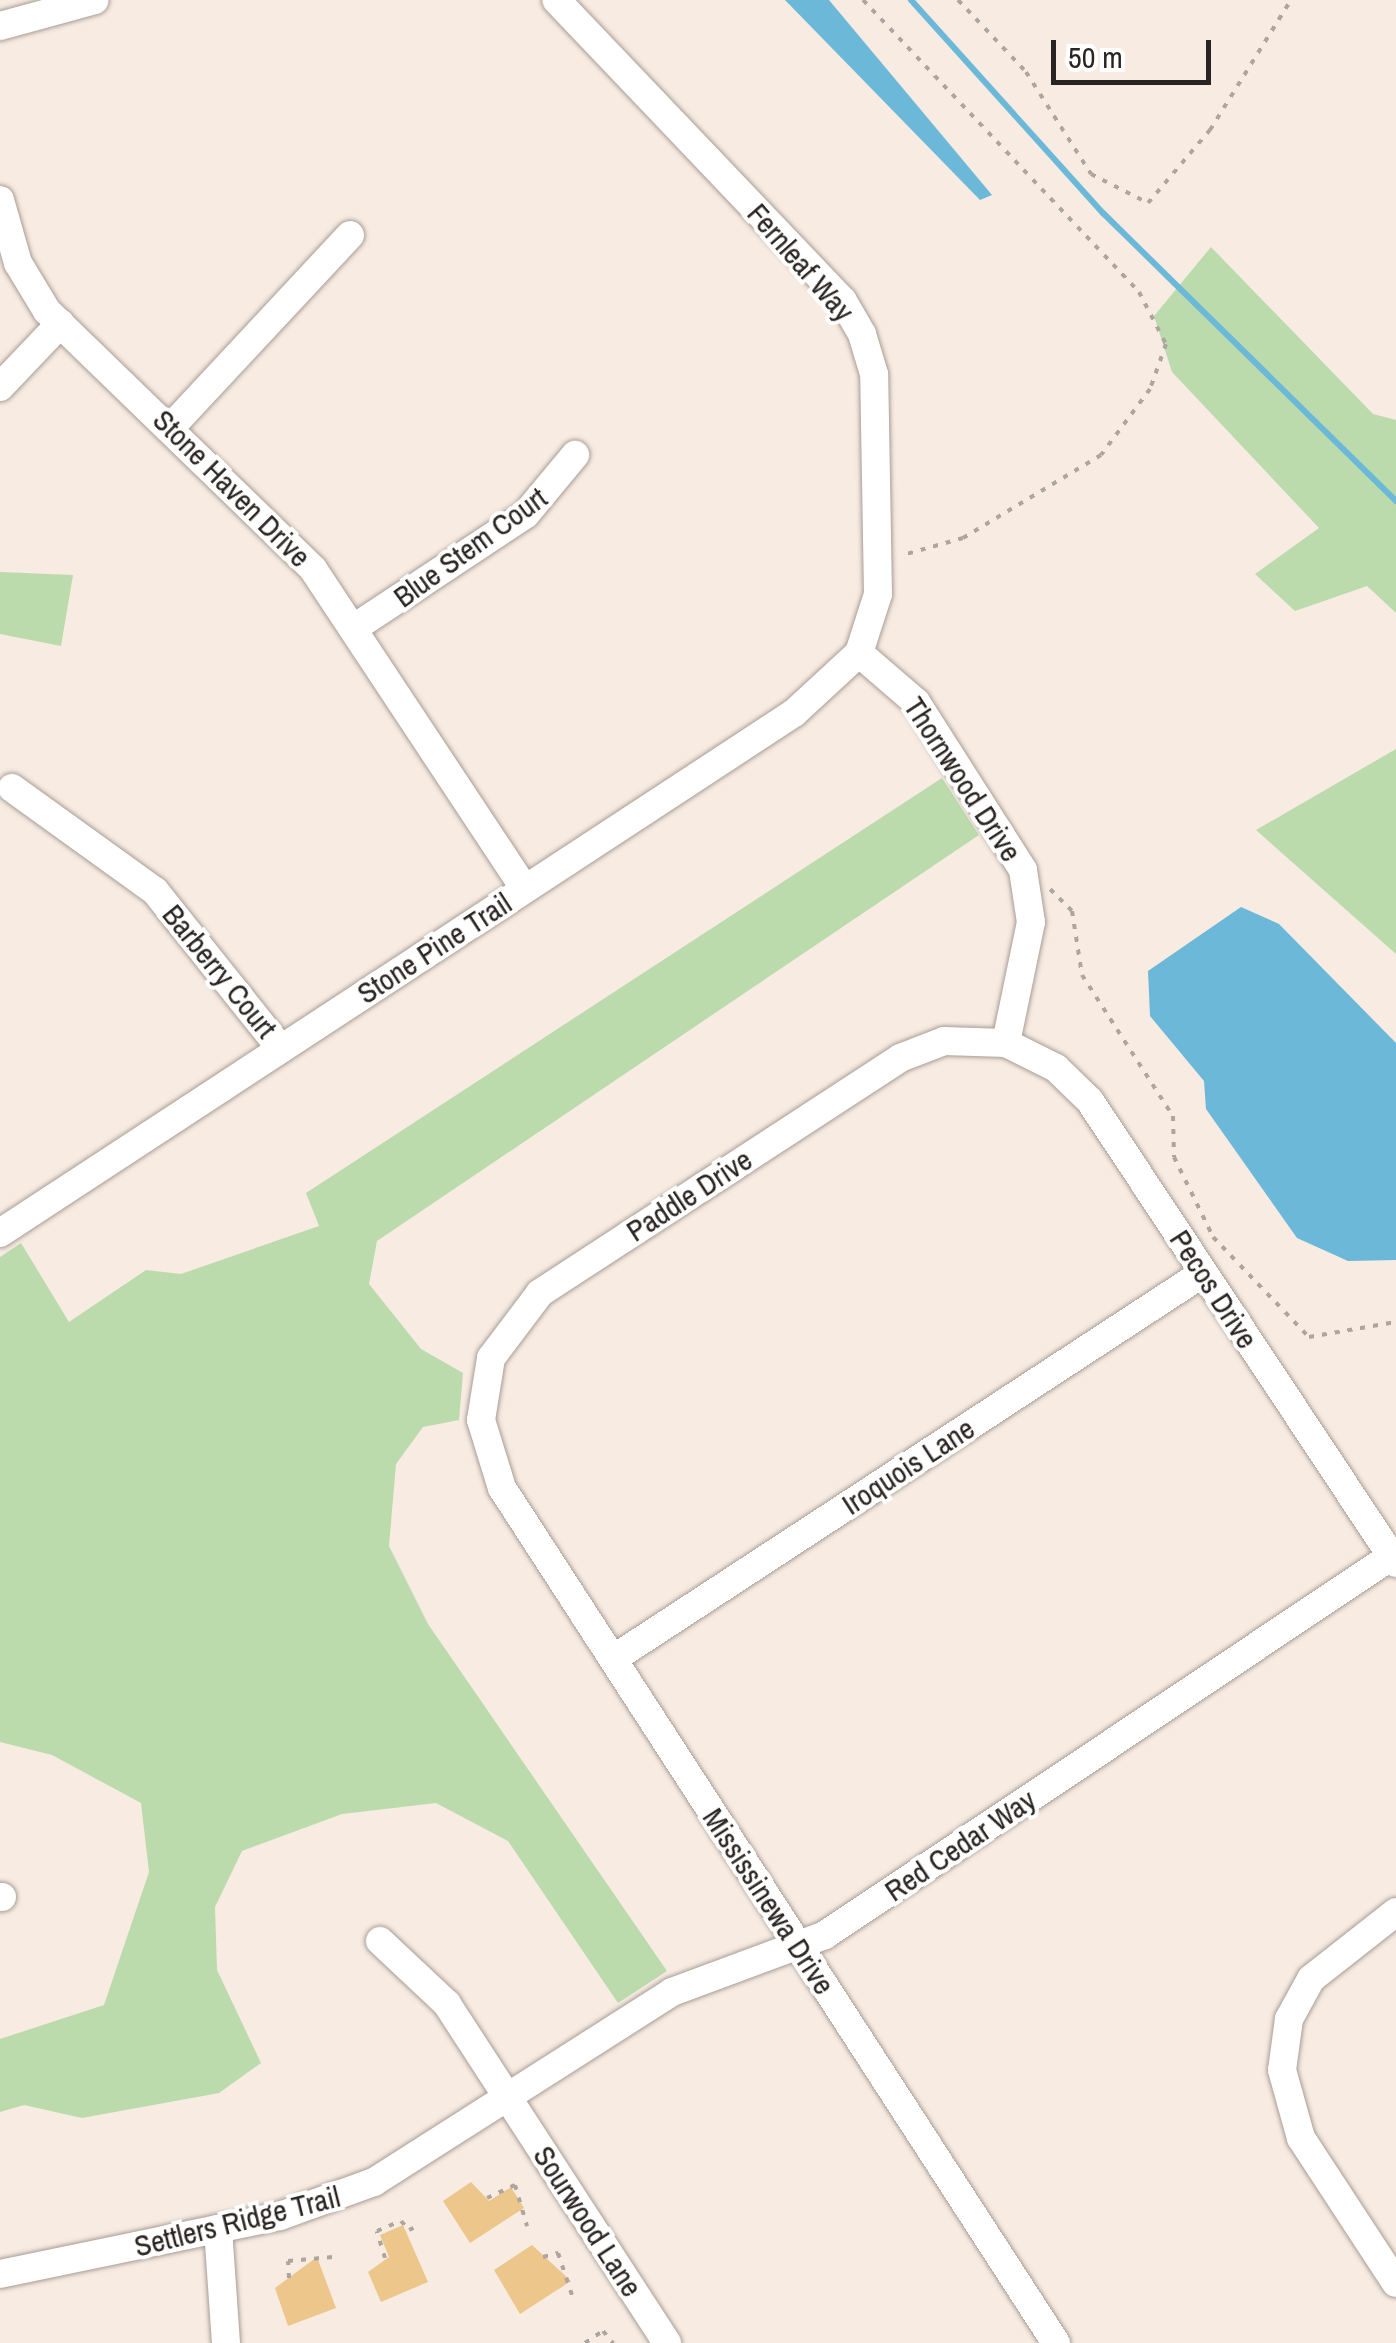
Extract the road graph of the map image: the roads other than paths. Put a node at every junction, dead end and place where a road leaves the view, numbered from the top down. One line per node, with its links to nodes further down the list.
1 (95, 0): 3 (street)
2 (556, 0): 11 (street, Fernleaf Way)
3 (0, 26)
4 (0, 200): 6 (street, Stone Haven Drive)
5 (350, 234): 8 (street)
6 (60, 323): 7 (street); 8 (street, Stone Haven Drive)
7 (0, 387)
8 (172, 426): 10 (street, Stone Haven Drive)
9 (575, 455): 10 (street, Blue Stem Court)
10 (354, 628): 13 (street, Stone Haven Drive)
11 (859, 653): 13 (street, Stone Pine Trail); 14 (street, Thornwood Drive)
12 (12, 788): 15 (street, Barberry Court)
13 (524, 888): 15 (street, Stone Pine Trail)
14 (1006, 1042): 17 (street, Pecos Drive); 18 (street, Paddle Drive)
15 (281, 1049): 16 (street, Stone Pine Trail)
16 (0, 1232)
17 (1204, 1272): 19 (street, Pecos Drive); 20 (street, Iroquois Lane)
18 (488, 1456): 20 (street, Mississinewa Drive)
19 (1395, 1558): 23 (street, Red Cedar Way)
20 (613, 1659): 23 (street, Mississinewa Drive)
21 (1396, 1912): 27 (street)
22 (380, 1941): 24 (street, Sourwood Lane)
23 (800, 1949): 24 (street, Red Cedar Way); 30 (street, Mississinewa Drive)
24 (510, 2099): 25 (street, Settlers Ridge Trail); 29 (street, Sourwood Lane)
25 (218, 2229): 26 (street, Settlers Ridge Trail); 28 (street)
26 (0, 2274)
27 (1396, 2283)
28 (226, 2343)
29 (667, 2343)
30 (1056, 2343)

